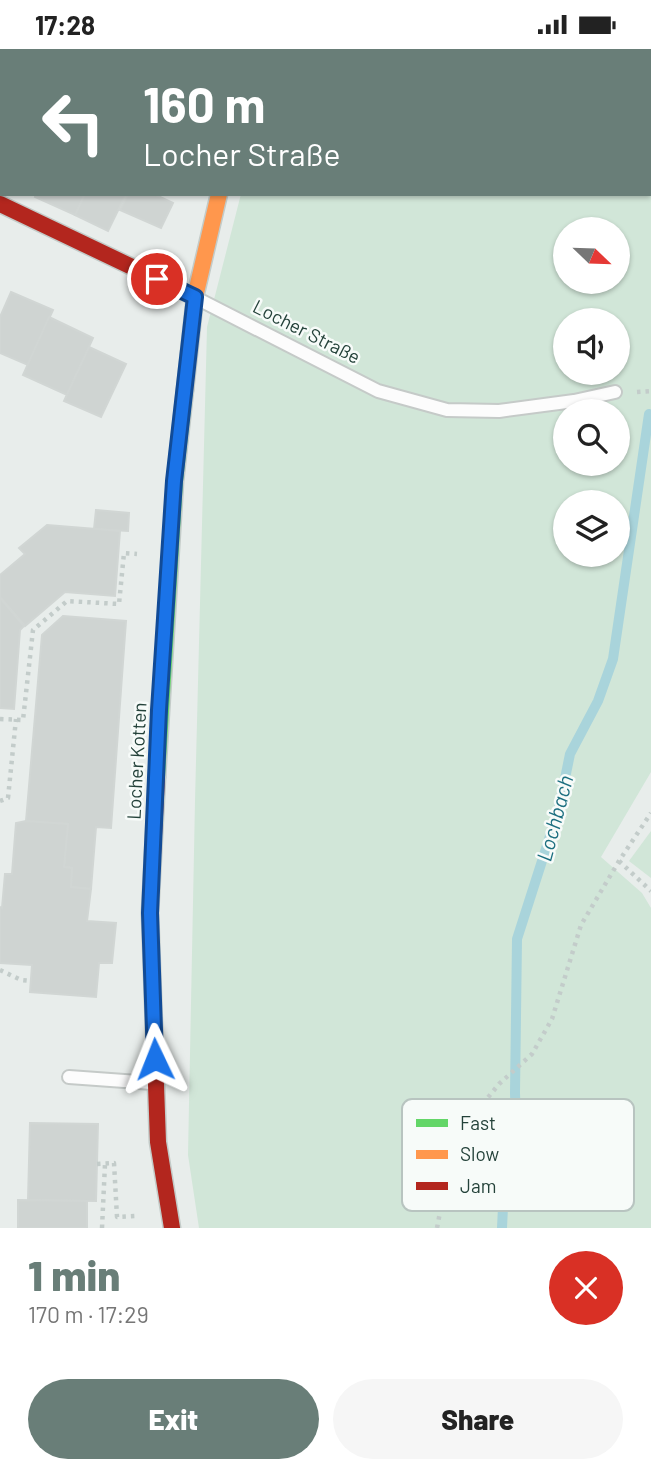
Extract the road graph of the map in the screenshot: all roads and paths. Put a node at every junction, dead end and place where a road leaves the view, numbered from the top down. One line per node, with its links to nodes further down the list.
1 (219, 196): 3 (street, Locher Kotten)
2 (0, 204): 3 (street, Locher Straße)
3 (195, 297): 4 (lane, Locher Straße); 15 (street, Locher Kotten)
4 (615, 392)
5 (124, 553): 7 (path)
6 (0, 719): 7 (path)
7 (16, 719): 8 (path)
8 (0, 801)
9 (651, 813): 10 (path)
10 (619, 861): 11 (path); 16 (path)
11 (651, 891)
12 (0, 970): 13 (path)
13 (31, 981)
14 (69, 1077): 15 (lane)
15 (156, 1083): 21 (street, Locher Kotten)
16 (487, 1099)
17 (97, 1164): 18 (path)
18 (105, 1164): 19 (path); 20 (path)
19 (117, 1217)
20 (102, 1228)
21 (172, 1228)

